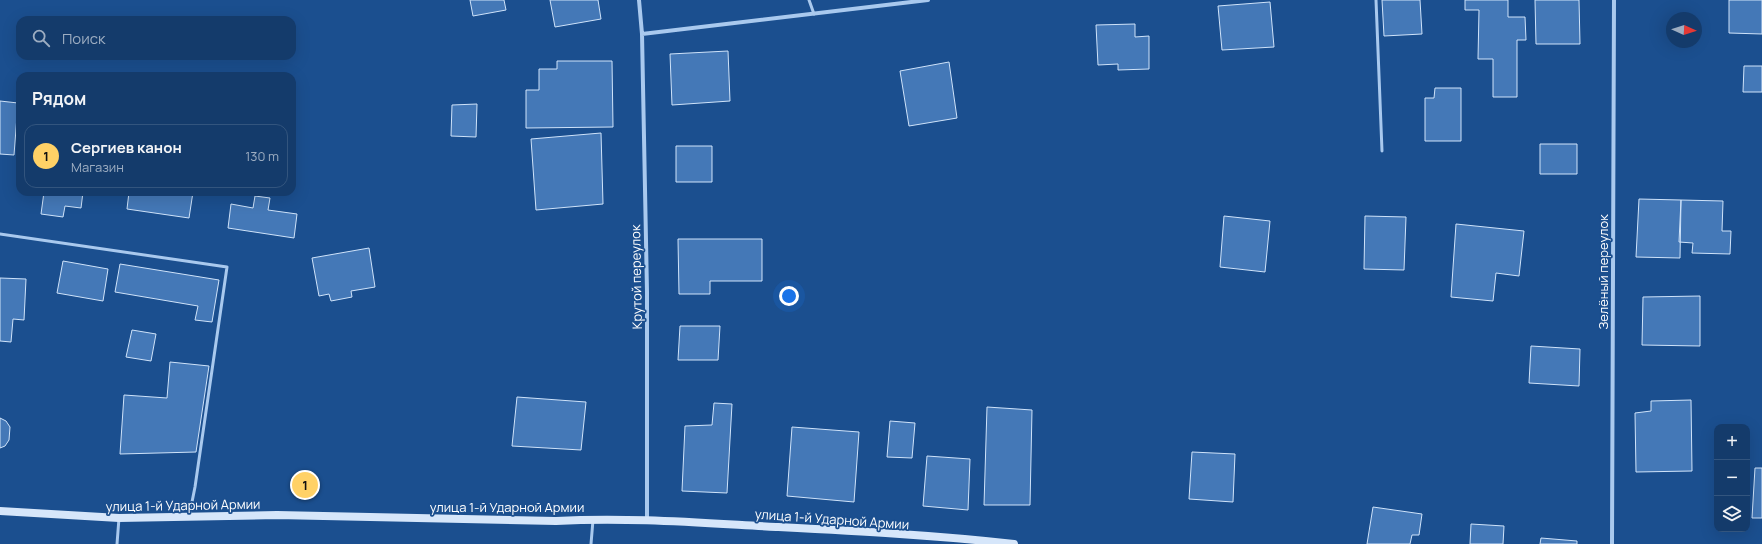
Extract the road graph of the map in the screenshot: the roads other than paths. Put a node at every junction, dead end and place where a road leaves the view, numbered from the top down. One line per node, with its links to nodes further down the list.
1 (639, 0): 7 (street, Крутой переулок)
2 (809, 0): 6 (lane)
3 (928, 0): 6 (street)
4 (1376, 0): 8 (lane)
5 (1614, 0): 19 (street, Зелёный переулок)
6 (814, 14): 7 (street)
7 (642, 34): 14 (street, Крутой переулок)
8 (1382, 151)
9 (0, 234): 12 (lane)
10 (0, 511): 11 (main road, улица 1-й Ударной Армии)
11 (119, 518): 12 (main road, улица 1-й Ударной Армии); 16 (lane)
12 (188, 518): 13 (main road, улица 1-й Ударной Армии)
13 (593, 519): 14 (main road, улица 1-й Ударной Армии); 17 (lane)
14 (647, 519): 15 (main road, улица 1-й Ударной Армии)
15 (992, 543): 18 (main road, улица 1-й Ударной Армии)
16 (117, 544)
17 (591, 544)
18 (1014, 544)
19 (1612, 544)

